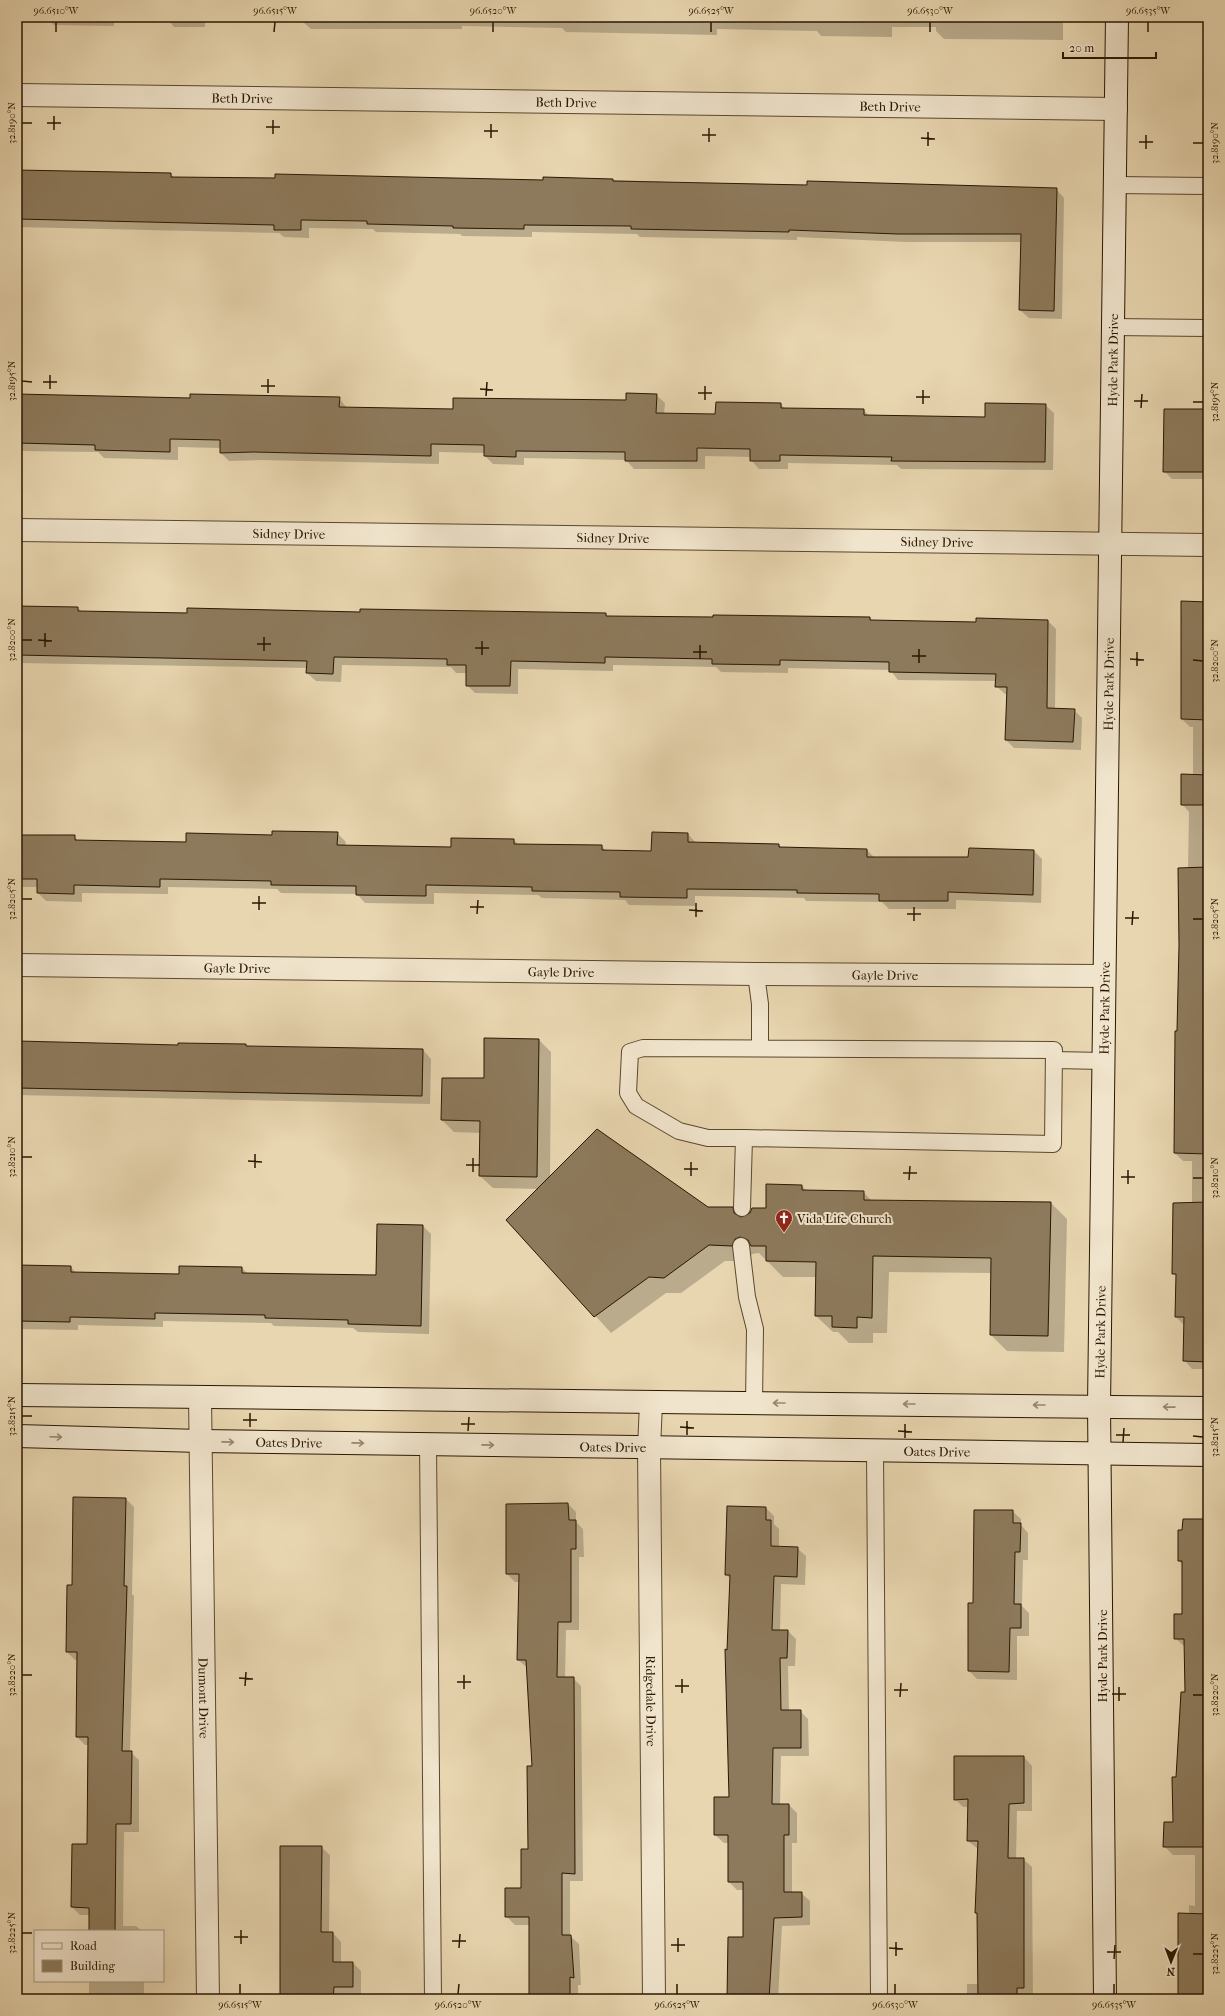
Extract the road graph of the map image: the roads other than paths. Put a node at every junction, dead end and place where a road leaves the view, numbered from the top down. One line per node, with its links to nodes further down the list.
1 (1117, 17): 3 (street, Hyde Park Drive)
2 (17, 95): 3 (street, Beth Drive)
3 (1116, 109): 4 (street, Hyde Park Drive)
4 (1114, 185): 5 (lane); 6 (street, Hyde Park Drive)
5 (1208, 186)
6 (1112, 327): 7 (lane); 9 (street, Hyde Park Drive)
7 (1208, 328)
8 (17, 530): 9 (street, Sidney Drive)
9 (1109, 544): 10 (street, Sidney Drive); 13 (street, Hyde Park Drive)
10 (1208, 545)
11 (17, 965): 12 (street, Gayle Drive)
12 (756, 974): 13 (street, Gayle Drive); 14 (lane)
13 (1104, 976): 16 (street, Hyde Park Drive)
14 (760, 1048): 15 (lane); 17 (lane)
15 (1054, 1060): 16 (lane); 17 (lane)
16 (1104, 1061): 24 (street, Hyde Park Drive)
17 (744, 1138): 18 (lane)
18 (742, 1208)
19 (741, 1246): 23 (lane)
20 (17, 1395): 21 (street)
21 (200, 1397): 22 (street); 27 (street, Dumont Drive)
22 (650, 1403): 23 (street); 29 (street, Ridgedale Drive)
23 (754, 1403): 24 (street, one-way to 23)
24 (1100, 1406): 25 (street, one-way to 24); 31 (street, Hyde Park Drive)
25 (1208, 1408)
26 (17, 1436): 27 (street, Oates Drive, one-way to 27)
27 (201, 1441): 28 (street, Oates Drive, one-way to 28); 33 (street, Dumont Drive)
28 (428, 1444): 29 (street, Oates Drive, one-way to 29); 34 (lane)
29 (649, 1448): 30 (street, Oates Drive); 35 (street, Ridgedale Drive)
30 (875, 1450): 31 (street, Oates Drive); 36 (lane)
31 (1100, 1453): 32 (street, Oates Drive); 37 (street, Hyde Park Drive)
32 (1208, 1455)
33 (208, 1999)
34 (433, 1999)
35 (654, 1999)
36 (879, 1999)
37 (1105, 1999)

